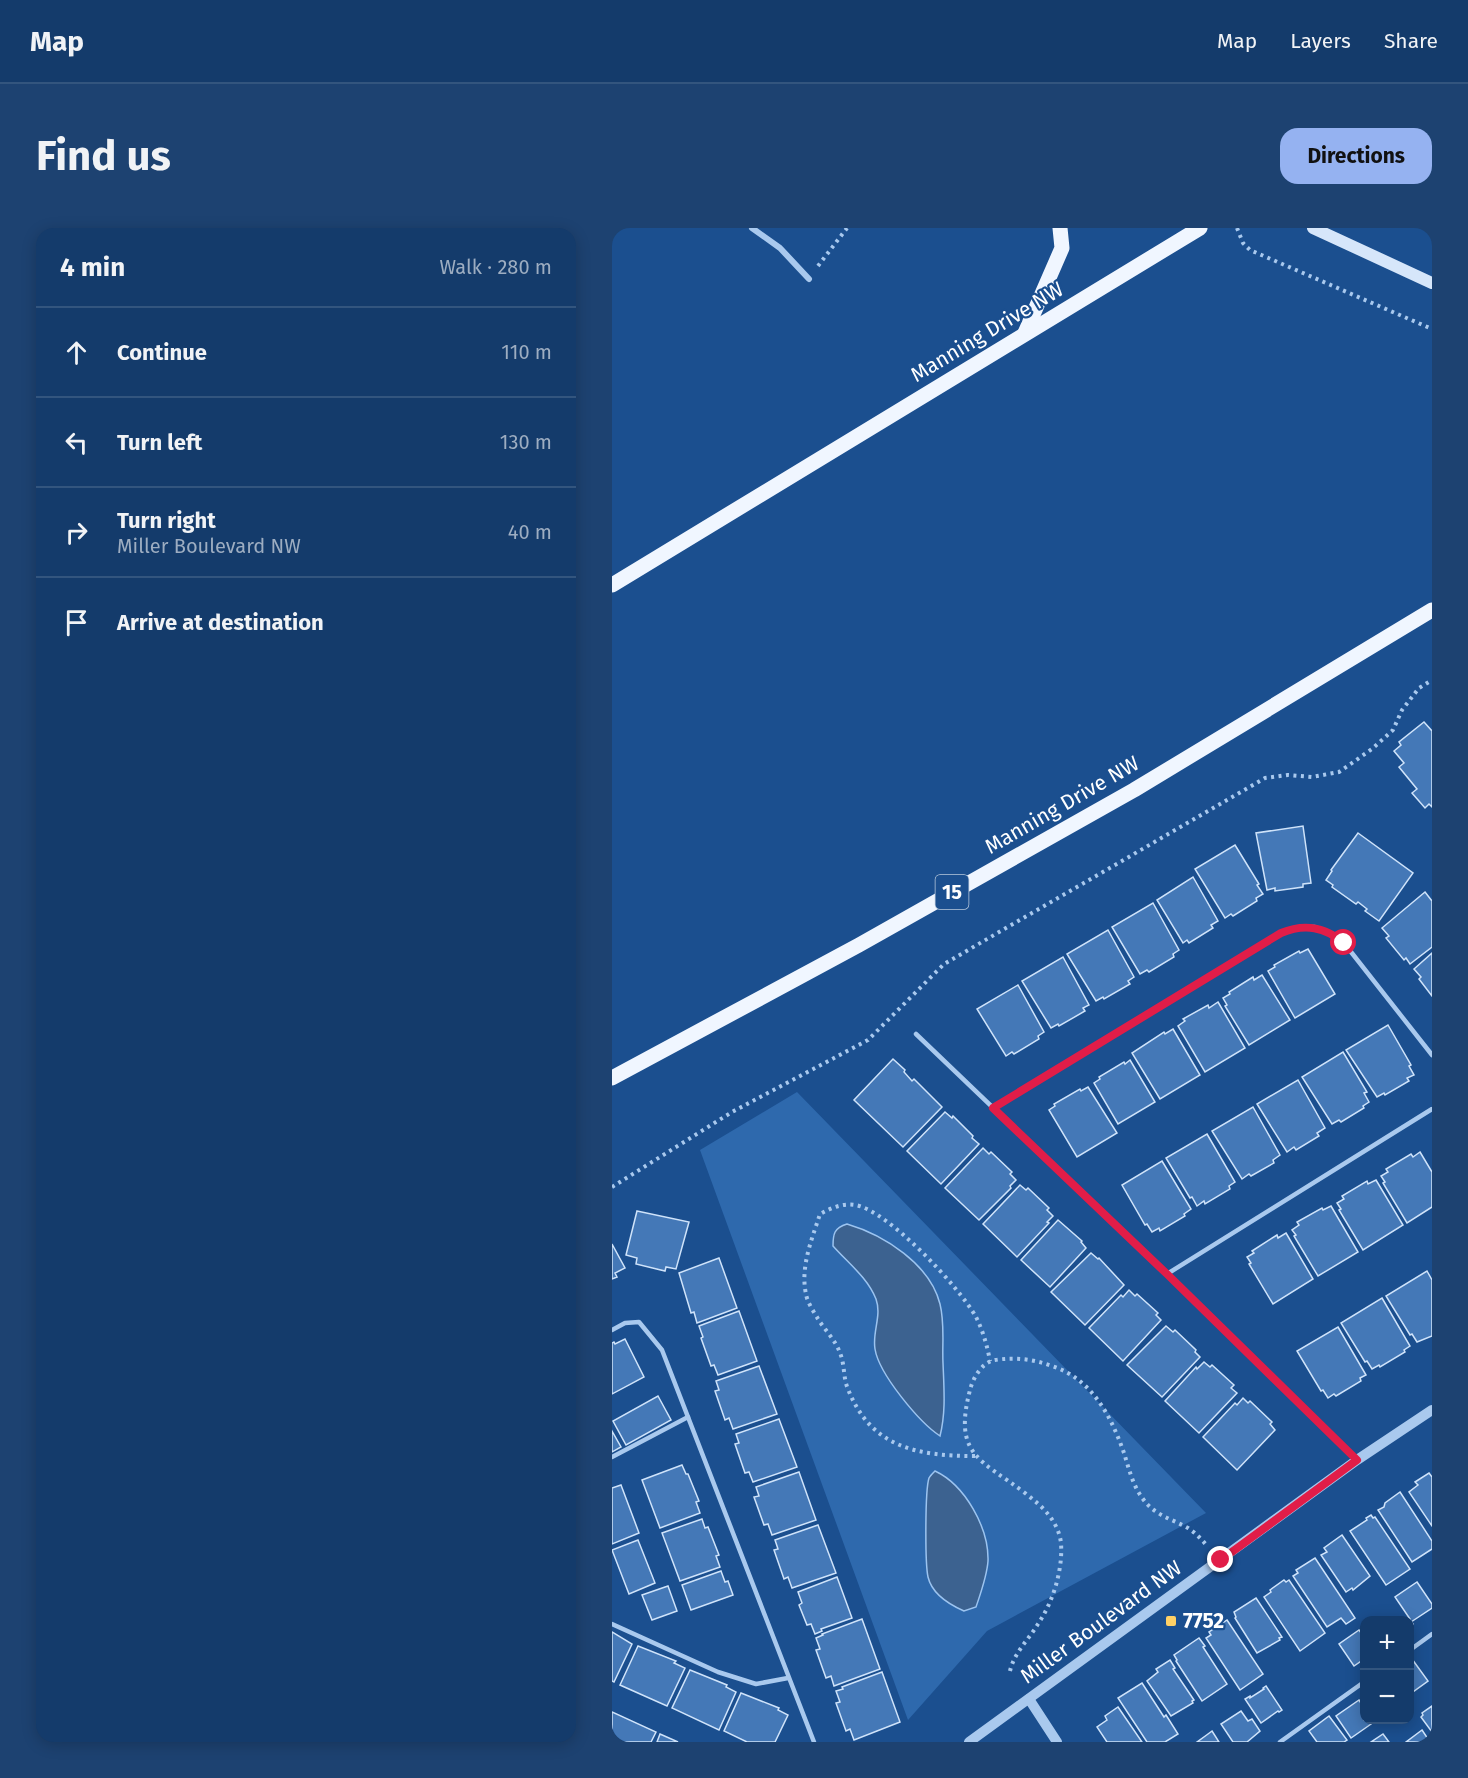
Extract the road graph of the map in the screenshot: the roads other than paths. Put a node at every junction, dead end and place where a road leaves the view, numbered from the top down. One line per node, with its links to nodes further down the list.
1 (752, 228): 5 (street)
2 (1060, 228): 7 (main road)
3 (1200, 228): 7 (main road, Manning Drive NW)
4 (1313, 228): 6 (main road)
5 (809, 279)
6 (1432, 283)
7 (1024, 333): 8 (main road, Manning Drive NW)
8 (612, 585)
9 (1432, 610): 12 (main road, Manning Drive NW / 15)
10 (916, 1034): 13 (lane)
11 (1432, 1055): 13 (lane)
12 (612, 1078)
13 (993, 1108): 15 (lane)
14 (1432, 1109): 15 (lane)
15 (1167, 1274): 20 (lane)
16 (612, 1330): 18 (lane)
17 (1432, 1410): 20 (street, Miller Boulevard NW)
18 (688, 1417): 19 (lane); 24 (lane)
19 (612, 1457)
20 (1357, 1460): 26 (street, Miller Boulevard NW)
21 (612, 1624): 24 (lane)
22 (1432, 1634): 23 (lane)
23 (1414, 1647)
24 (788, 1678): 27 (lane)
25 (1360, 1686): 30 (lane)
26 (1029, 1699): 28 (street, Miller Boulevard NW); 29 (street)
27 (814, 1742)
28 (969, 1742)
29 (1057, 1742)
30 (1280, 1742)

